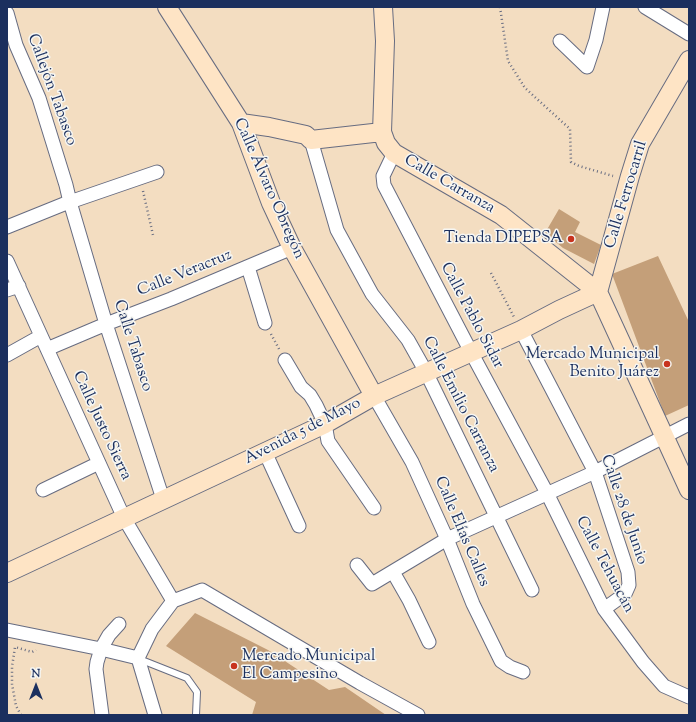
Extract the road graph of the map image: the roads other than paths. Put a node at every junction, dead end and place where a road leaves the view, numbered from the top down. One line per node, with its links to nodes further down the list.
1 (167, 7): 9 (street, Calle Álvaro Obregón)
2 (383, 7): 10 (street)
3 (603, 7): 7 (street)
4 (645, 7): 6 (street)
5 (7, 13): 14 (street, Callejón Tabasco)
6 (689, 34)
7 (560, 41)
8 (689, 60): 20 (street, Calle Ferrocarril)
9 (241, 124): 11 (street); 16 (street, Calle Álvaro Obregón)
10 (382, 132): 11 (street); 12 (street, Calle Carranza)
11 (311, 140): 29 (street, Calle Emilio Carranza)
12 (394, 153): 20 (street, Calle Carranza); 26 (street, Calle Pablo Sidar)
13 (157, 172): 14 (street)
14 (70, 202): 15 (street); 22 (street, Calle Tabasco)
15 (7, 227)
16 (292, 248): 18 (street, Calle Veracruz); 30 (street, Calle Álvaro Obregón)
17 (7, 261): 19 (street, Calle Justo Sierra)
18 (248, 266): 21 (street); 22 (street, Calle Veracruz)
19 (13, 288): 24 (street, Calle Justo Sierra)
20 (598, 292): 23 (street, Avenida 5 de Mayo); 33 (street)
21 (265, 322)
22 (106, 324): 25 (street, Calle Veracruz); 40 (street, Calle Tabasco)
23 (521, 330): 26 (street, Avenida 5 de Mayo); 36 (street, Calle 28 de Junio)
24 (41, 336): 25 (street, Calle Justo Sierra); 27 (street)
25 (47, 349): 35 (street, Calle Justo Sierra)
26 (470, 352): 29 (street, Avenida 5 de Mayo); 39 (street, Calle Pablo Sidar)
27 (7, 355)
28 (285, 360): 31 (street)
29 (426, 372): 30 (street, Avenida 5 de Mayo); 42 (street, Calle Emilio Carranza)
30 (374, 396): 31 (street, Avenida 5 de Mayo); 45 (street, Calle Elías Calles)
31 (325, 424): 34 (street, Avenida 5 de Mayo); 41 (street)
32 (689, 424): 33 (street)
33 (664, 437): 36 (street); 38 (street)
34 (265, 452): 40 (street, Avenida 5 de Mayo); 44 (street)
35 (99, 463): 37 (street); 43 (street, Calle Justo Sierra)
36 (595, 472): 39 (street); 51 (street, Calle 28 de Junio)
37 (43, 490)
38 (689, 490)
39 (547, 493): 42 (street); 51 (street, Calle Tehuacán)
40 (163, 499): 43 (street, Avenida 5 de Mayo)
41 (374, 508)
42 (496, 516): 45 (street); 49 (street, Calle Emilio Carranza)
43 (124, 518): 48 (street, Avenida 5 de Mayo); 50 (street, Calle Justo Sierra)
44 (299, 526)
45 (447, 539): 47 (street); 57 (street, Calle Elías Calles)
46 (357, 565): 47 (street)
47 (393, 572): 54 (street)
48 (7, 574)
49 (532, 590)
50 (173, 601): 56 (street); 62 (street)
51 (604, 609): 58 (street, Calle Tehuacán)
52 (119, 624): 55 (street)
53 (7, 630): 55 (street)
54 (428, 642)
55 (101, 649): 56 (street); 59 (street)
56 (138, 658): 60 (street); 61 (lane)
57 (523, 672)
58 (689, 697)
59 (102, 715)
60 (155, 715)
61 (196, 715)
62 (418, 715)

